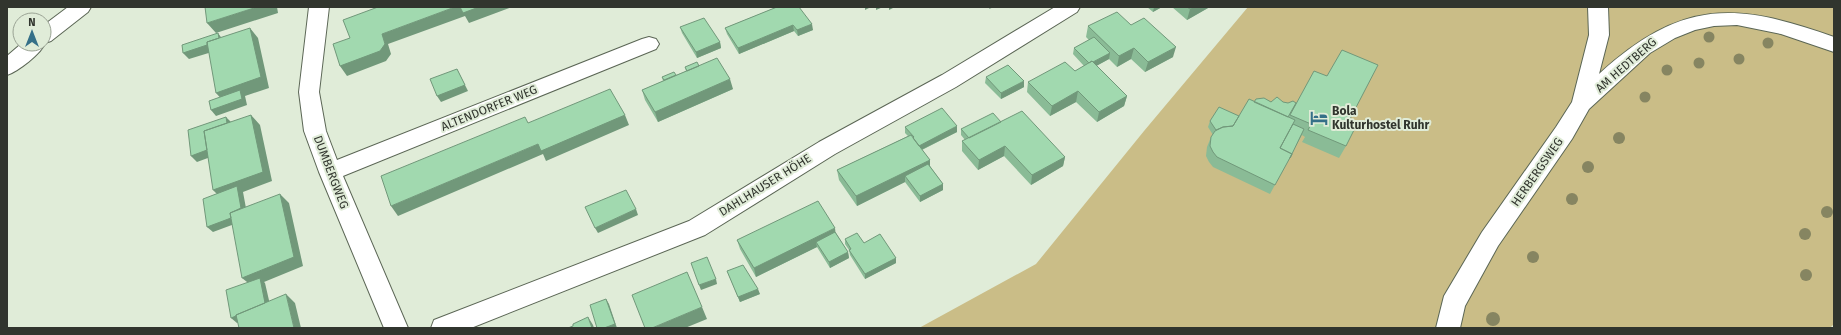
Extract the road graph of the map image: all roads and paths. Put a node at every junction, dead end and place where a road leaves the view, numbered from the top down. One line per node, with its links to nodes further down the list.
1 (81, 7): 5 (street)
2 (319, 7): 11 (street, DUMBERGWEG)
3 (1070, 7): 13 (street, DAHLHAUSER HÖHE)
4 (1598, 7): 10 (street, HERBERGSWEG)
5 (52, 30)
6 (649, 44): 11 (street, ALTENDORFER WEG)
7 (1834, 45): 10 (street, AM HEDTBERG)
8 (25, 52): 9 (street)
9 (7, 67)
10 (1582, 104): 14 (street, HERBERGSWEG)
11 (330, 172): 12 (street, DUMBERGWEG)
12 (396, 328)
13 (443, 328)
14 (1448, 328)

